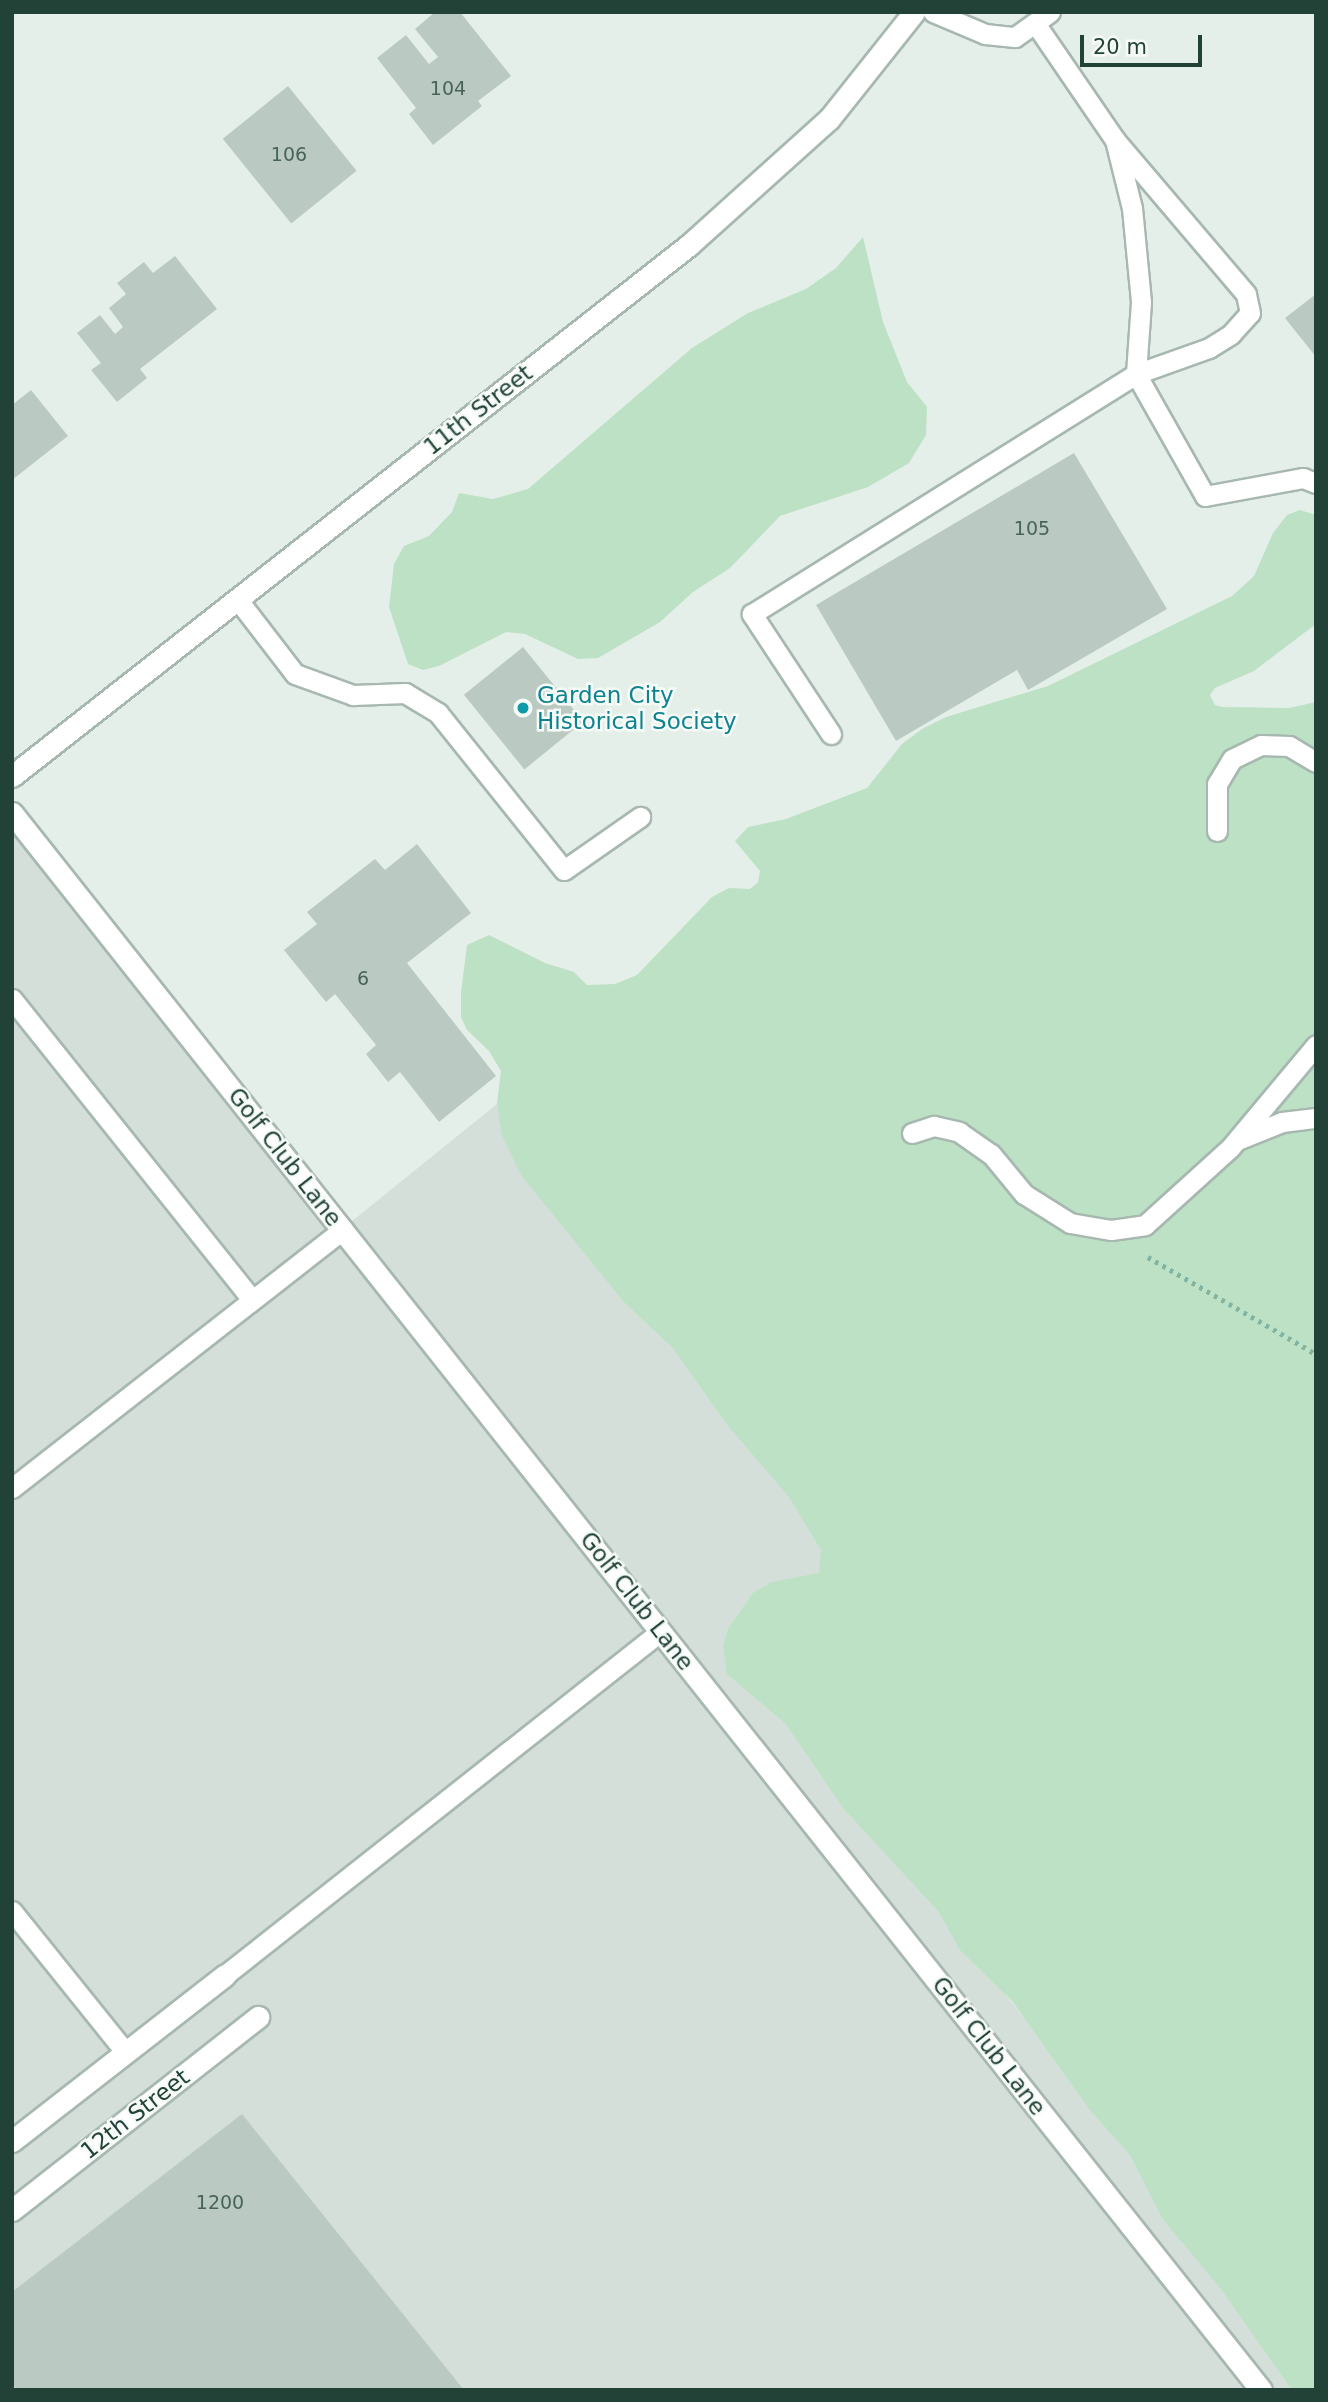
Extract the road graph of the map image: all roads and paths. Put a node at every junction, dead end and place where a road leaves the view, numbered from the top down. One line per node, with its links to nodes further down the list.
1 (914, 12): 7 (street, 11th Street)
2 (933, 12): 3 (lane)
3 (1043, 19): 4 (lane)
4 (1115, 139): 5 (lane); 5 (lane)
5 (1136, 374): 6 (lane); 8 (lane)
6 (1316, 483)
7 (238, 600): 10 (street, 11th Street); 12 (lane)
8 (831, 734)
9 (1316, 762): 13 (lane)
10 (12, 776)
11 (12, 813): 20 (street, Golf Club Lane)
12 (640, 817)
13 (1217, 831)
14 (12, 999): 21 (lane)
15 (1316, 1045): 18 (lane)
16 (1316, 1118): 18 (lane)
17 (912, 1133): 19 (lane)
18 (1237, 1140): 19 (lane)
19 (1098, 1228): 22 (path)
20 (343, 1229): 21 (lane); 24 (street, Golf Club Lane)
21 (251, 1298): 23 (lane)
22 (1316, 1354)
23 (12, 1488)
24 (661, 1631): 26 (lane); 31 (street, Golf Club Lane)
25 (12, 1911): 28 (lane)
26 (225, 1975): 28 (street)
27 (258, 2017): 30 (street, 12th Street)
28 (125, 2053): 29 (street)
29 (12, 2141)
30 (12, 2210)
31 (1261, 2390)

